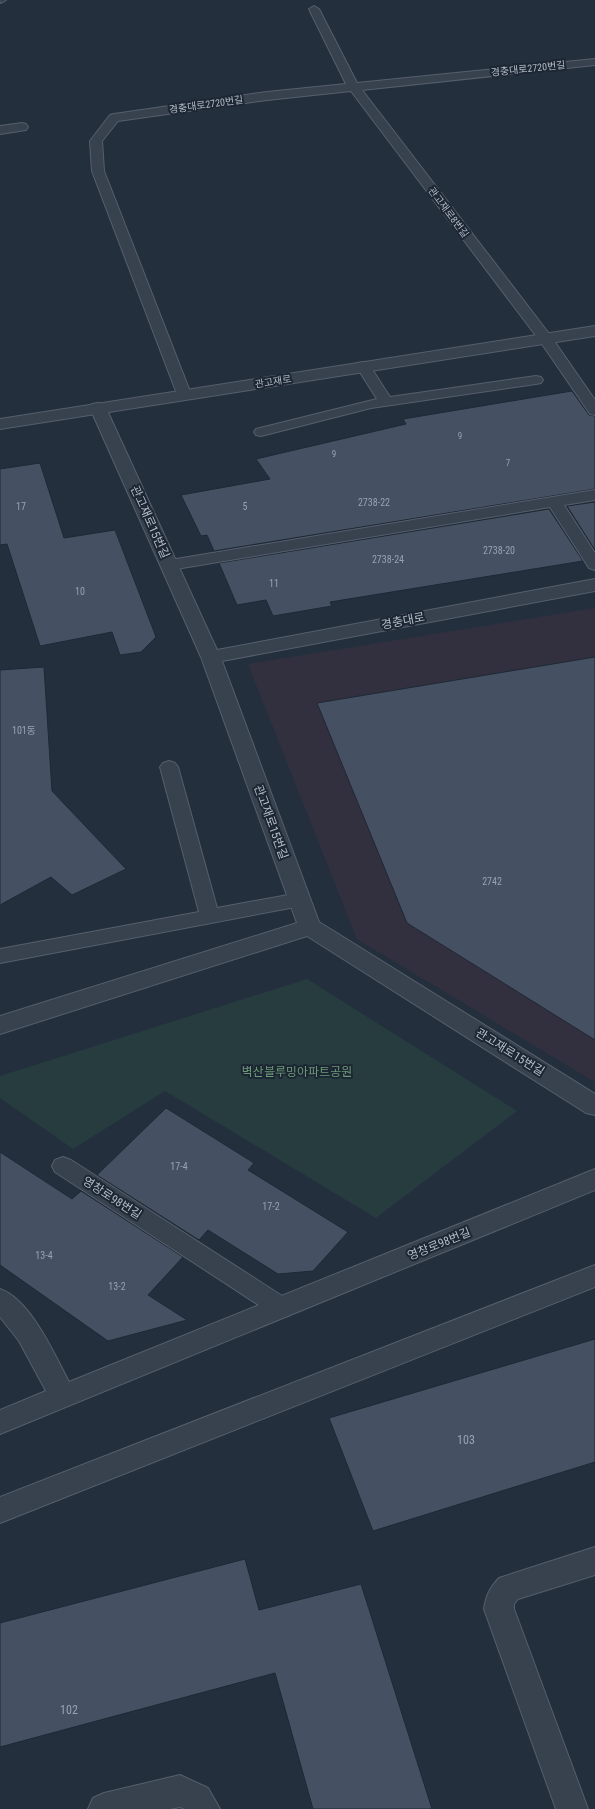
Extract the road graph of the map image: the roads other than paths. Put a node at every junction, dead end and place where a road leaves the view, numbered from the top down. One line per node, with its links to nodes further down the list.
1 (314, 9): 3 (lane, 관고재로8번길)
2 (595, 62): 3 (lane, 경충대로2720번길)
3 (353, 86): 7 (lane, 관고재로8번길); 10 (lane, 경충대로2720번길)
4 (22, 127): 5 (lane)
5 (0, 130)
6 (595, 331): 7 (street, 관고재로)
7 (545, 338): 8 (street, 관고재로); 13 (lane)
8 (363, 366): 10 (street, 관고재로); 11 (lane)
9 (536, 380): 11 (lane)
10 (184, 394): 12 (street, 관고재로)
11 (386, 402): 15 (lane)
12 (98, 408): 14 (street, 관고재로); 18 (street, 관고재로15번길)
13 (595, 411)
14 (0, 424)
15 (260, 432)
16 (595, 495): 17 (lane)
17 (554, 502): 18 (lane); 19 (lane)
18 (170, 565): 21 (street, 관고재로15번길)
19 (595, 565)
20 (595, 585): 21 (street, 경충대로)
21 (211, 657): 23 (street, 관고재로15번길)
22 (169, 768): 24 (lane)
23 (300, 900): 24 (lane); 25 (street, 관고재로15번길)
24 (210, 917): 26 (lane)
25 (310, 927): 27 (street); 28 (street, 관고재로15번길)
26 (0, 956)
27 (0, 1025)
28 (595, 1106)
29 (63, 1166): 33 (lane, 영창로98번길)
30 (595, 1179): 33 (street, 영창로98번길)
31 (595, 1276): 36 (street)
32 (0, 1300): 34 (street)
33 (282, 1308): 34 (street, 영창로98번길)
34 (63, 1397): 35 (street, 영창로98번길)
35 (0, 1422)
36 (0, 1510)
37 (595, 1561): 40 (street)
38 (104, 1809): 39 (street)
39 (204, 1809)
40 (572, 1809)

